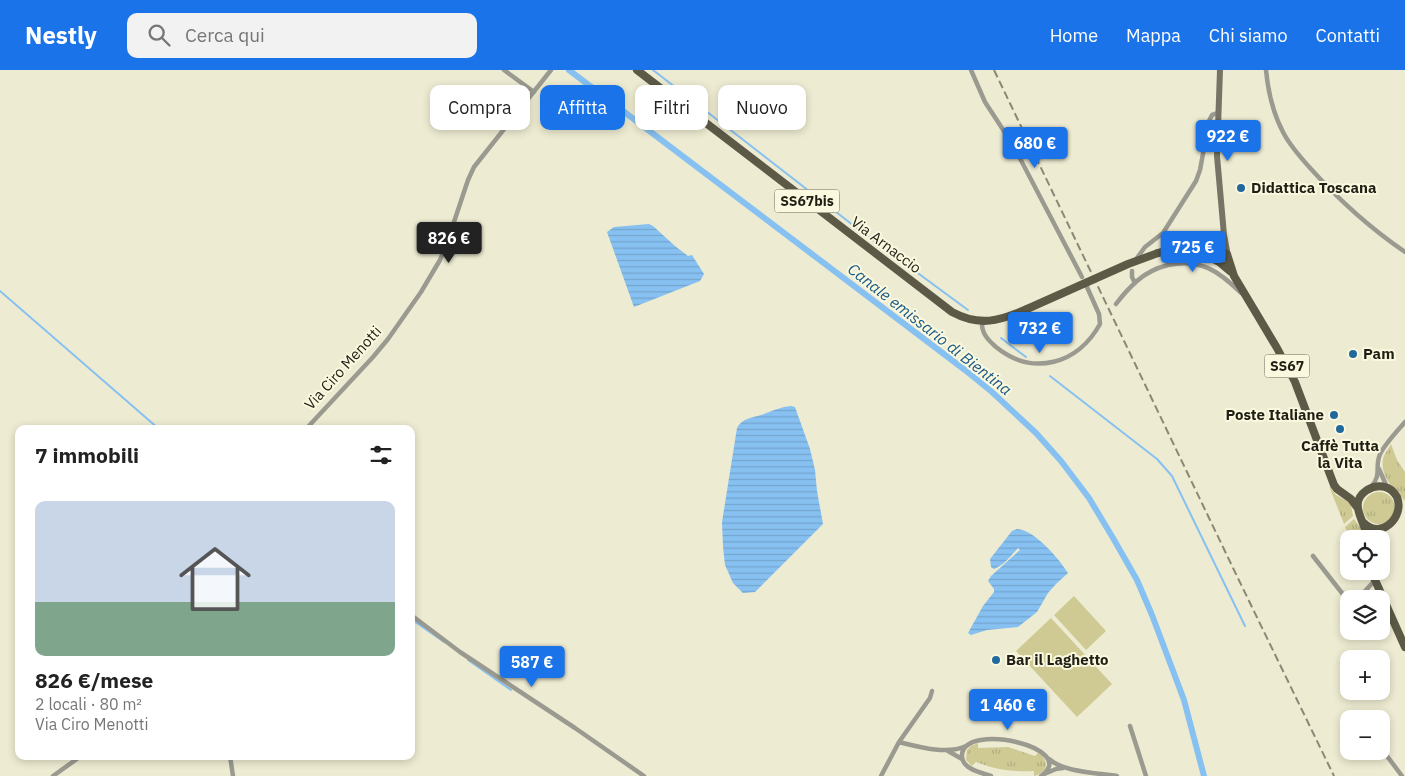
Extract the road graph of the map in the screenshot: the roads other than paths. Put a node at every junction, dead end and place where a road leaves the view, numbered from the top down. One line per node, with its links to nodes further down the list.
1 (504, 70): 7 (street)
2 (637, 70): 21 (main road, Via Arnaccio / SS67bis)
3 (971, 70): 16 (street)
4 (1220, 70): 8 (main road, SS67)
5 (1266, 70): 10 (street)
6 (551, 71): 7 (street, Via Ciro Menotti)
7 (534, 92): 23 (street, Via Ciro Menotti)
8 (1218, 113): 9 (main road, SS67); 13 (street)
9 (1224, 236): 11 (main road); 12 (main road, SS67)
10 (1405, 252)
11 (1209, 253): 12 (main road, Via Arnaccio / SS67bis); 15 (main road, Via Arnaccio / SS67bis); 21 (main road, Via Arnaccio / SS67bis, bridge)
12 (1228, 256): 15 (main road, SS67)
13 (1136, 258)
14 (1132, 271): 17 (street)
15 (1234, 276): 19 (main road, SS67)
16 (1082, 277)
17 (1135, 282): 19 (street); 20 (street)
18 (1087, 287): 21 (street)
19 (1246, 297): 25 (main road, SS67)
20 (1116, 304)
21 (982, 322)
22 (1405, 422): 24 (street)
23 (310, 425)
24 (1378, 467): 26 (street); 27 (street)
25 (1331, 477): 28 (main road); 30 (main road, SS67)
26 (1370, 488): 27 (main road); 28 (main road)
27 (1387, 488): 29 (main road)
28 (1363, 493): 30 (main road)
29 (1402, 503): 32 (main road)
30 (1357, 507): 33 (main road, SS67)
31 (1405, 516): 32 (main road)
32 (1395, 521): 34 (main road)
33 (1364, 523): 34 (main road); 35 (main road, SS67)
34 (1382, 529)
35 (1366, 530)
36 (1313, 556): 38 (street)
37 (1375, 580): 39 (street); 40 (main road)
38 (1340, 590)
39 (1366, 590)
40 (1378, 590)
41 (1390, 616): 43 (main road)
42 (415, 618): 59 (street)
43 (1403, 638): 44 (main road)
44 (1405, 647)
45 (932, 691): 47 (street)
46 (1130, 726): 63 (street)
47 (899, 742): 49 (street); 60 (street)
48 (968, 745): 49 (street); 50 (street); 51 (street)
49 (947, 750): 51 (street)
50 (1048, 758): 55 (street); 56 (street)
51 (962, 759): 61 (street)
52 (76, 760): 57 (street)
53 (231, 760): 58 (street)
54 (1390, 760): 64 (street)
55 (1064, 768): 56 (street); 62 (street)
56 (1042, 775)
57 (54, 776)
58 (233, 776)
59 (644, 776)
60 (881, 776)
61 (991, 776)
62 (1117, 776)
63 (1146, 776)
64 (1402, 776)

